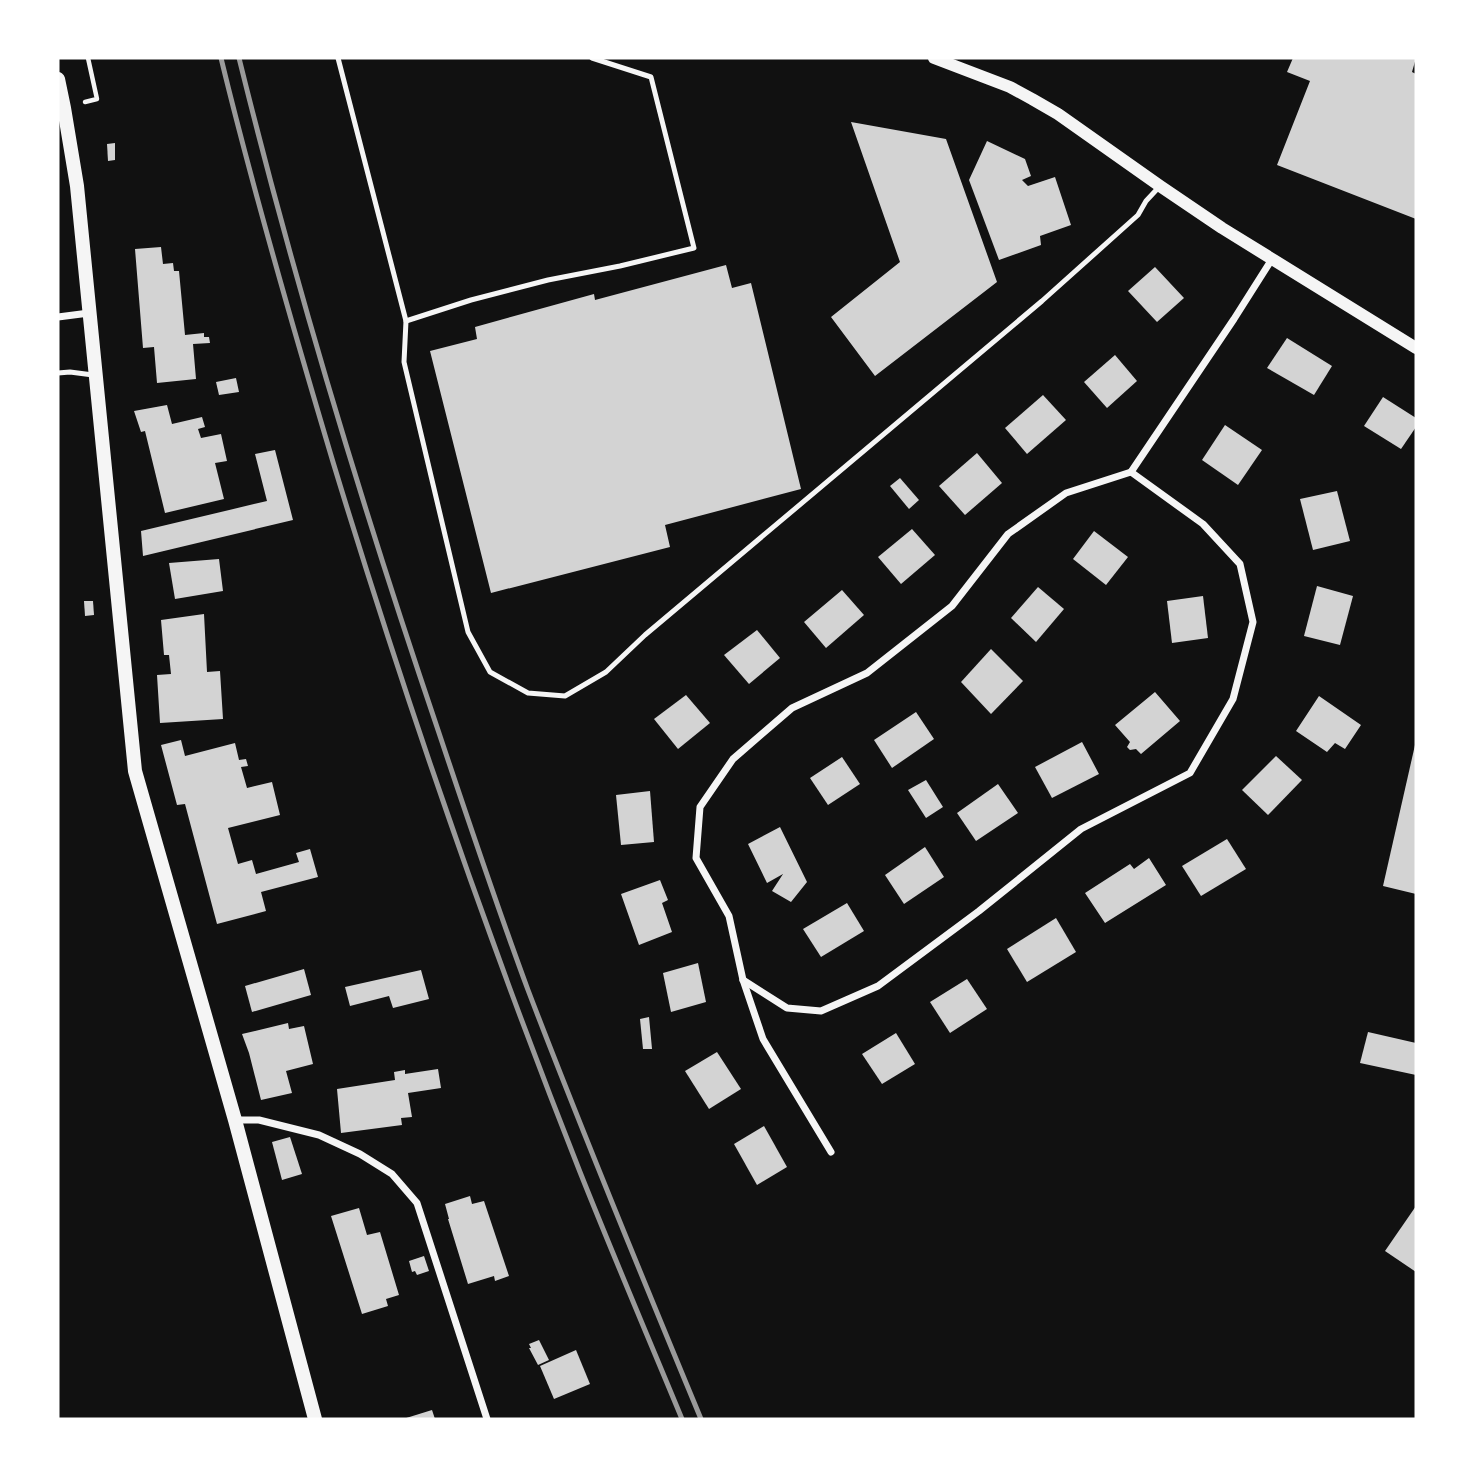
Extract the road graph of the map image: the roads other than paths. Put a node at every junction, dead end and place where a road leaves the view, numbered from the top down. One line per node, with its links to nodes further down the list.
1 (338, 58): 9 (lane)
2 (592, 58): 9 (lane)
3 (934, 58): 5 (street)
4 (58, 79): 7 (main road)
5 (1160, 186): 6 (street); 9 (lane)
6 (1272, 259): 10 (street); 13 (street)
7 (89, 313): 8 (street); 12 (main road)
8 (58, 317)
9 (406, 321)
10 (1416, 348)
11 (58, 373): 12 (lane)
12 (95, 375): 15 (main road)
13 (1131, 472): 14 (street); 14 (street)
14 (743, 980): 16 (street)
15 (235, 1120): 17 (main road); 18 (street)
16 (831, 1152)
17 (315, 1419)
18 (487, 1419)

